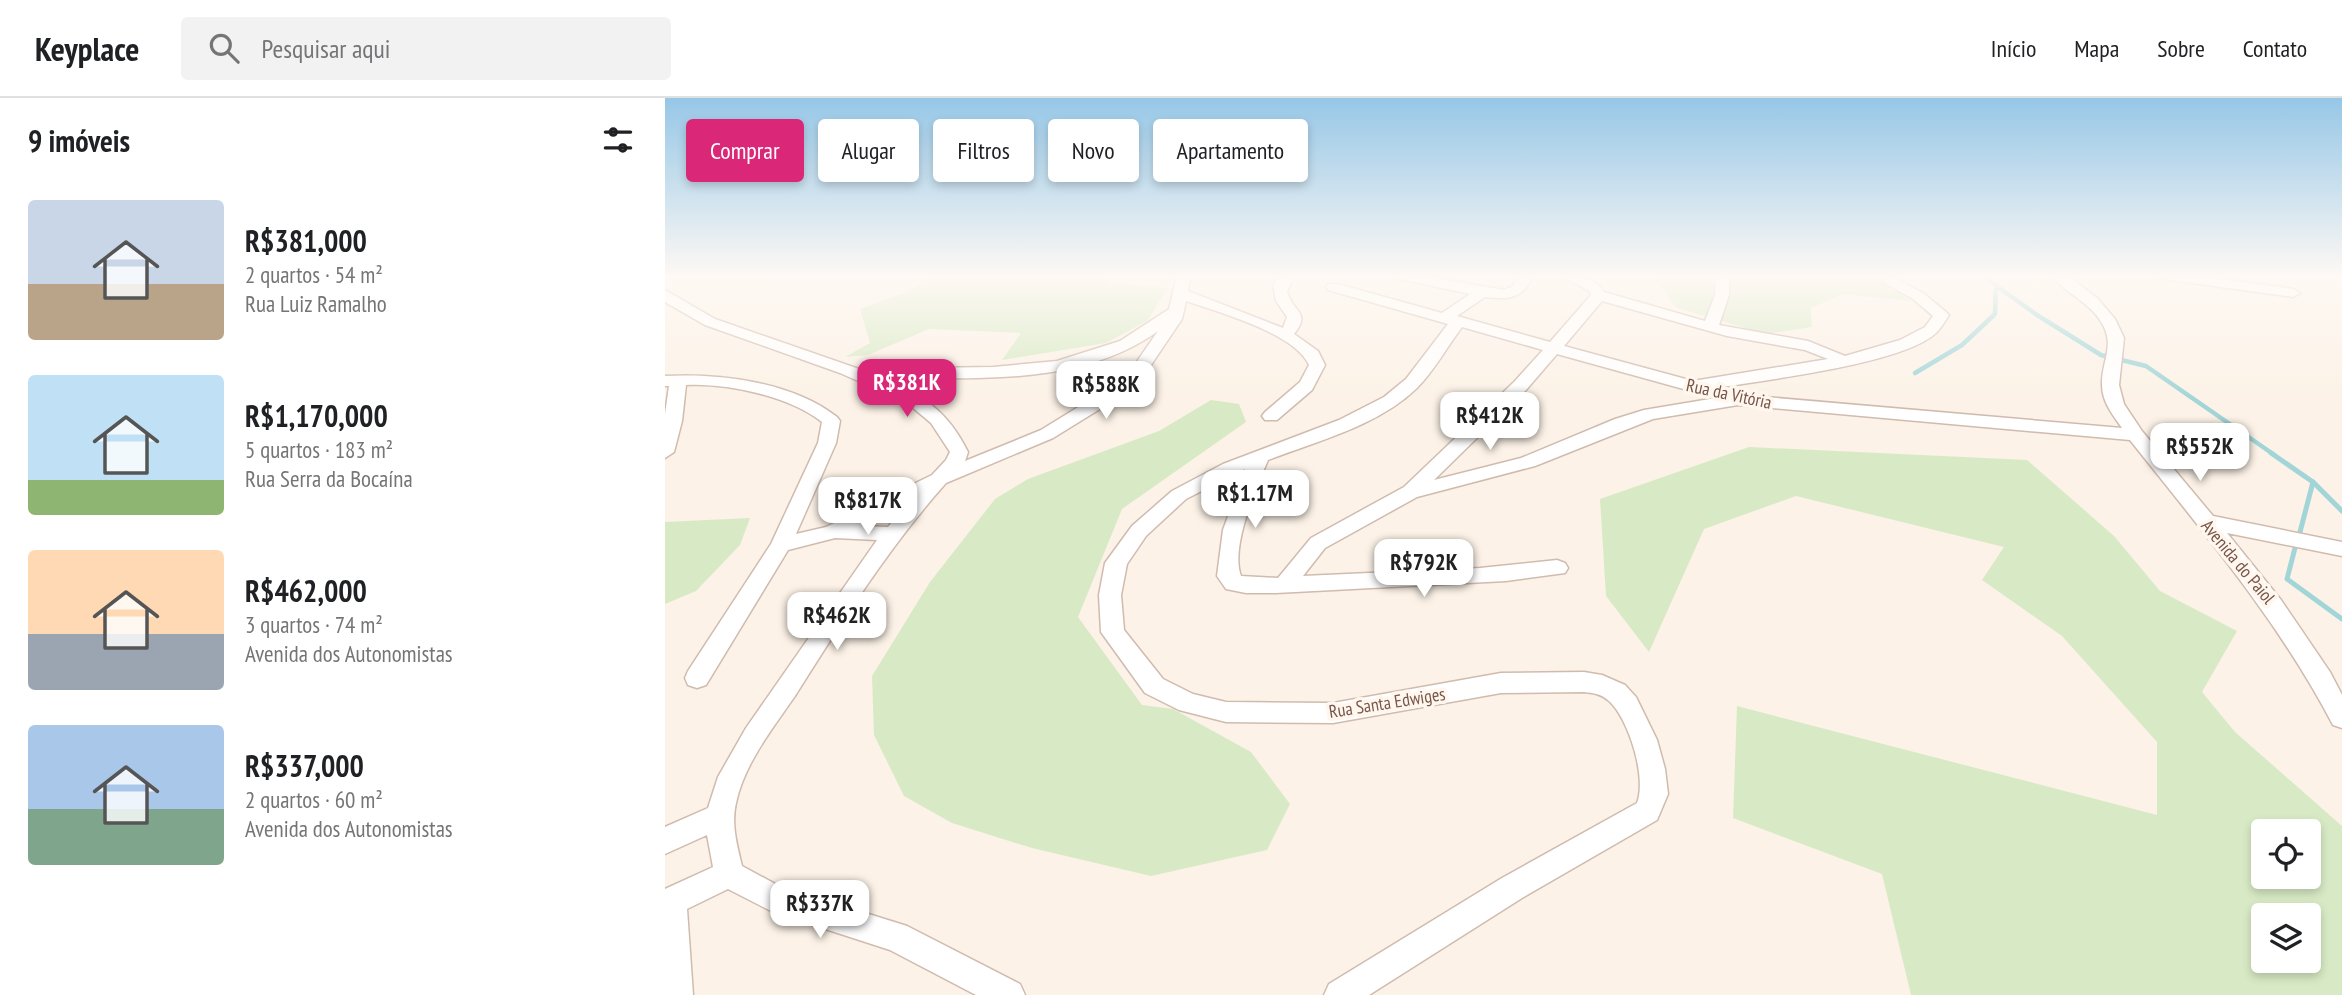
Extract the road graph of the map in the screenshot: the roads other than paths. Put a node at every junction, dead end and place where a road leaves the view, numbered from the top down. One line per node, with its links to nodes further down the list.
1 (700, 317): 18 (street)
2 (1167, 317): 18 (street)
3 (1174, 317): 26 (street)
4 (1241, 317): 15 (street)
5 (1295, 317): 15 (street)
6 (1436, 317): 13 (street, Rua da Vitória)
7 (1455, 317): 13 (street, Rua Santa Edwiges)
8 (1580, 317): 16 (street)
9 (1675, 317): 14 (street)
10 (1714, 317): 14 (street)
11 (1941, 317): 17 (street)
12 (2106, 317): 23 (street, Avenida do Paiol)
13 (1450, 321): 16 (street, Rua da Vitória); 25 (street, Rua Santa Edwiges)
14 (1711, 327): 17 (street)
15 (1286, 334): 22 (street)
16 (1554, 349): 20 (street, Rua da Vitória); 27 (street)
17 (1843, 362): 20 (street)
18 (855, 373): 26 (street)
19 (672, 381): 24 (street); 31 (street)
20 (1690, 387): 21 (street, Rua da Vitória)
21 (1741, 400): 23 (street, Rua da Vitória); 27 (street)
22 (1271, 416)
23 (2136, 435): 28 (street, Avenida do Paiol)
24 (665, 452)
25 (1260, 456): 34 (street); 43 (street, Rua Santa Edwiges)
26 (937, 480): 29 (street); 30 (street)
27 (1410, 492): 34 (street)
28 (2204, 521): 32 (street); 36 (street, Avenida do Paiol)
29 (832, 532): 30 (street); 31 (street)
30 (893, 534): 37 (street)
31 (781, 545): 35 (street)
32 (2342, 549)
33 (1557, 568): 34 (street)
34 (1285, 584)
35 (697, 678)
36 (2342, 718)
37 (720, 816): 38 (street); 39 (street)
38 (665, 841)
39 (729, 874): 40 (street); 42 (street)
40 (668, 903): 41 (street)
41 (677, 995)
42 (1009, 995)
43 (1340, 995)

